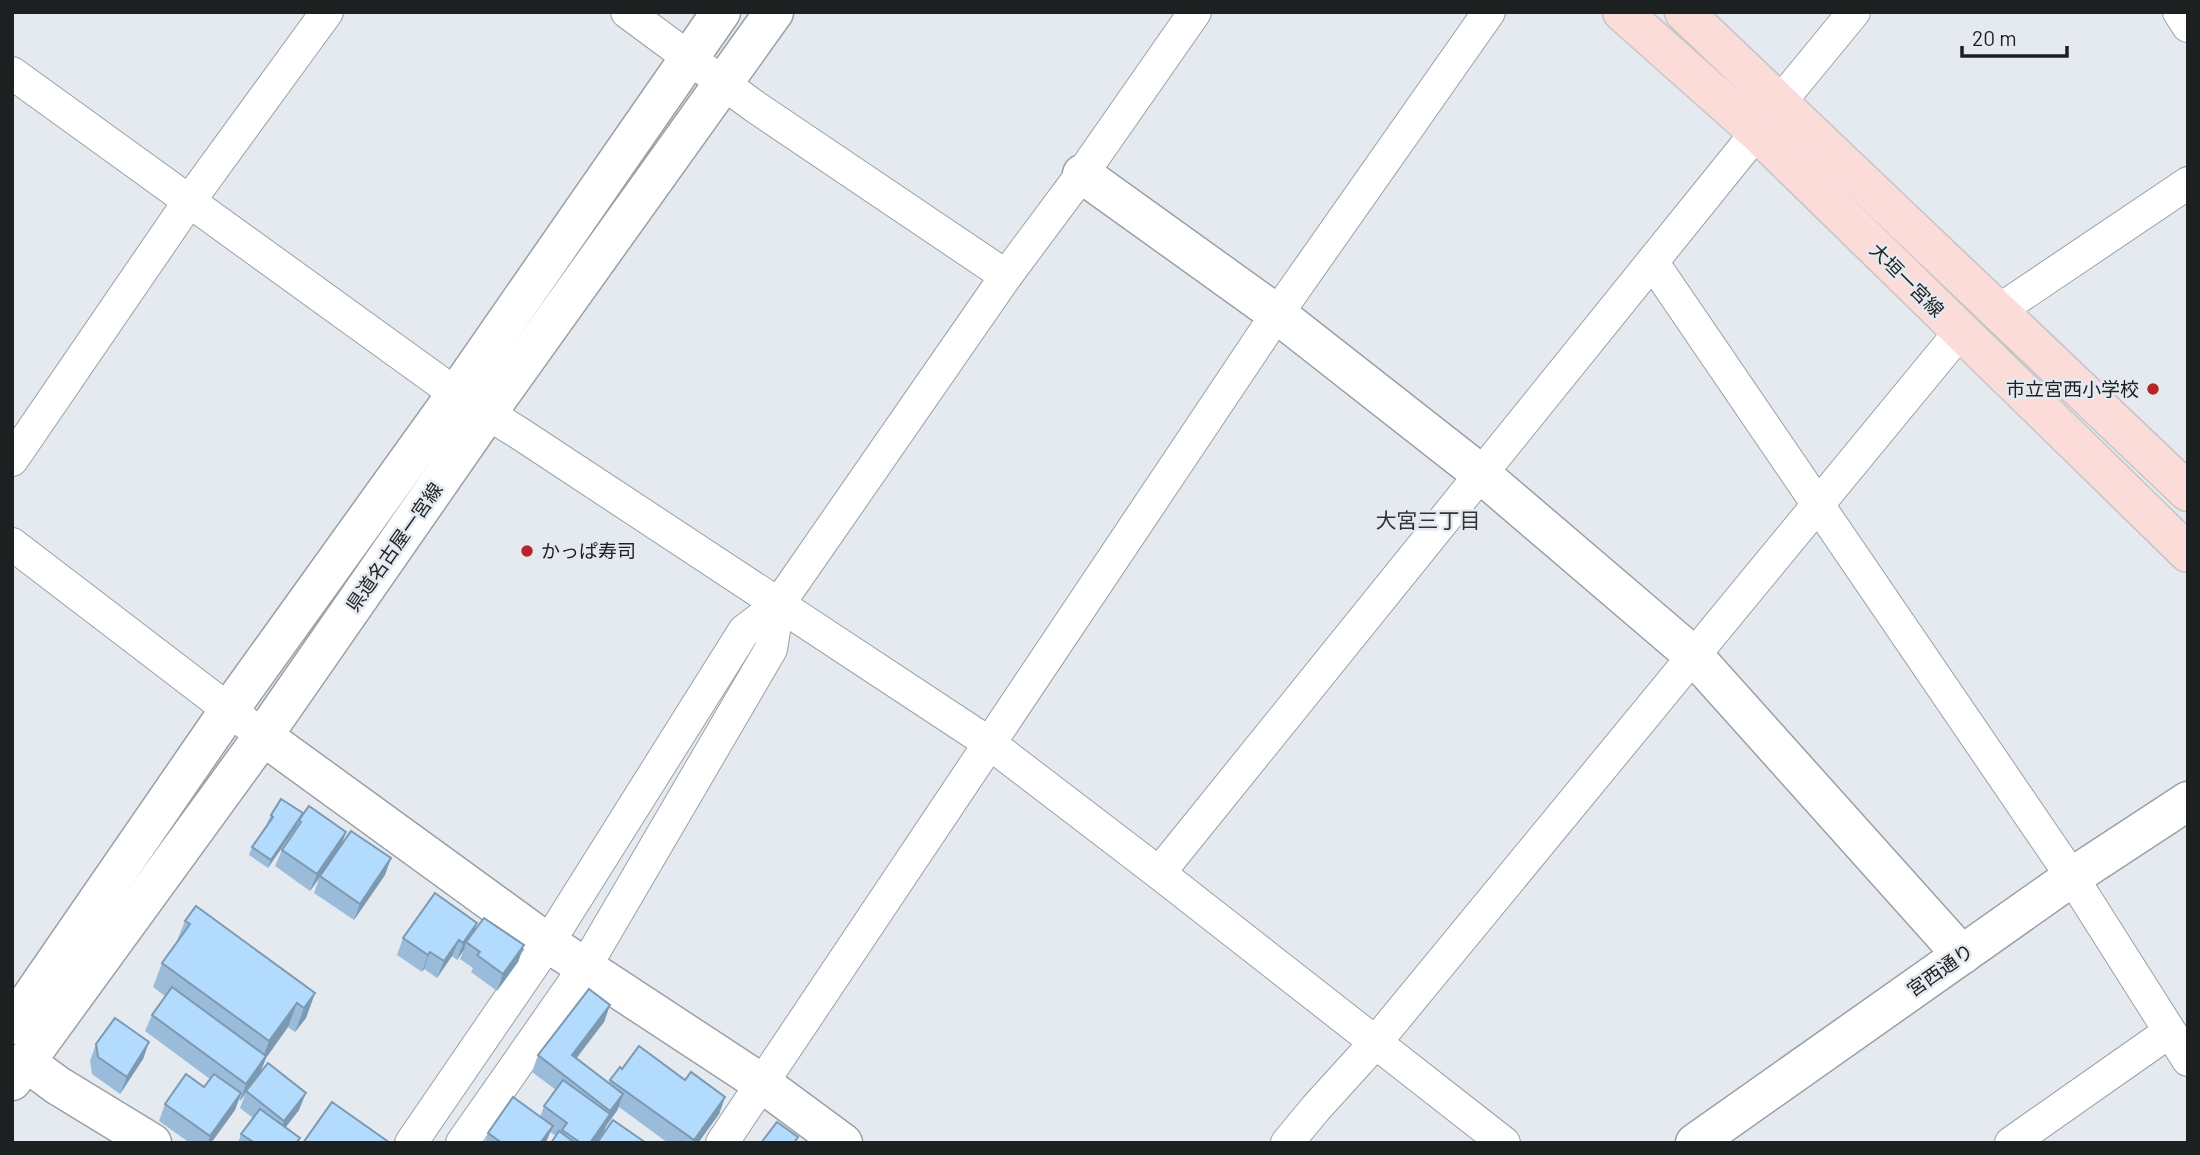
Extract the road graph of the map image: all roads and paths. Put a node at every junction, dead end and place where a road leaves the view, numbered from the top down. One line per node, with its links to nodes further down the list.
1 (327, 12): 19 (street)
2 (626, 12): 12 (street)
3 (721, 12): 12 (street, 県道名古屋一宮線)
4 (774, 12): 14 (street, 県道名古屋一宮線)
5 (1489, 12): 23 (street)
6 (1622, 12): 16 (main road, 大垣一宮線)
7 (1684, 12): 15 (main road, 大垣一宮線)
8 (1854, 12): 15 (street)
9 (2179, 12): 11 (street)
10 (1183, 17): 17 (street)
11 (2188, 26)
12 (689, 57): 14 (street); 25 (street, 県道名古屋一宮線)
13 (12, 74): 19 (street)
14 (723, 82): 21 (street); 25 (street, 県道名古屋一宮線)
15 (1780, 102): 22 (main road, 大垣一宮線)
16 (1757, 132): 20 (street); 24 (main road, 大垣一宮線)
17 (1082, 174): 21 (street); 23 (street)
18 (2188, 183): 22 (street)
19 (190, 200): 25 (street); 26 (street)
20 (1653, 263): 27 (street); 29 (street)
21 (1006, 276): 32 (street)
22 (1998, 311): 28 (main road, 大垣一宮線)
23 (1277, 314): 27 (street); 36 (street)
24 (1960, 332): 29 (street); 31 (main road, 大垣一宮線)
25 (472, 403): 32 (street); 34 (street, 県道名古屋一宮線); 35 (street, 県道名古屋一宮線)
26 (12, 460)
27 (1481, 474): 33 (street); 38 (street)
28 (2188, 492)
29 (1818, 504): 33 (street); 39 (street)
30 (12, 544): 34 (street)
31 (2188, 553)
32 (778, 605): 36 (street); 40 (street); 42 (street)
33 (1694, 656): 41 (street); 45 (street)
34 (229, 710): 35 (street); 43 (street, 県道名古屋一宮線)
35 (263, 736): 40 (street); 47 (street, 県道名古屋一宮線)
36 (989, 743): 38 (street); 48 (street)
37 (2188, 802): 39 (street, 宮西通り)
38 (1159, 873): 45 (street)
39 (2072, 877): 41 (street, 宮西通り); 44 (street)
40 (548, 943): 42 (street); 50 (street)
41 (1962, 955): 56 (street, 宮西通り)
42 (585, 967): 48 (street); 51 (street)
43 (12, 1025)
44 (2169, 1032): 46 (street); 57 (street)
45 (1375, 1043): 54 (street); 55 (street)
46 (2188, 1060)
47 (17, 1065): 49 (street)
48 (762, 1084): 52 (street); 53 (street)
49 (152, 1143)
50 (411, 1143)
51 (462, 1143)
52 (722, 1143)
53 (843, 1143)
54 (1287, 1143)
55 (1504, 1143)
56 (1695, 1143)
57 (2011, 1143)

